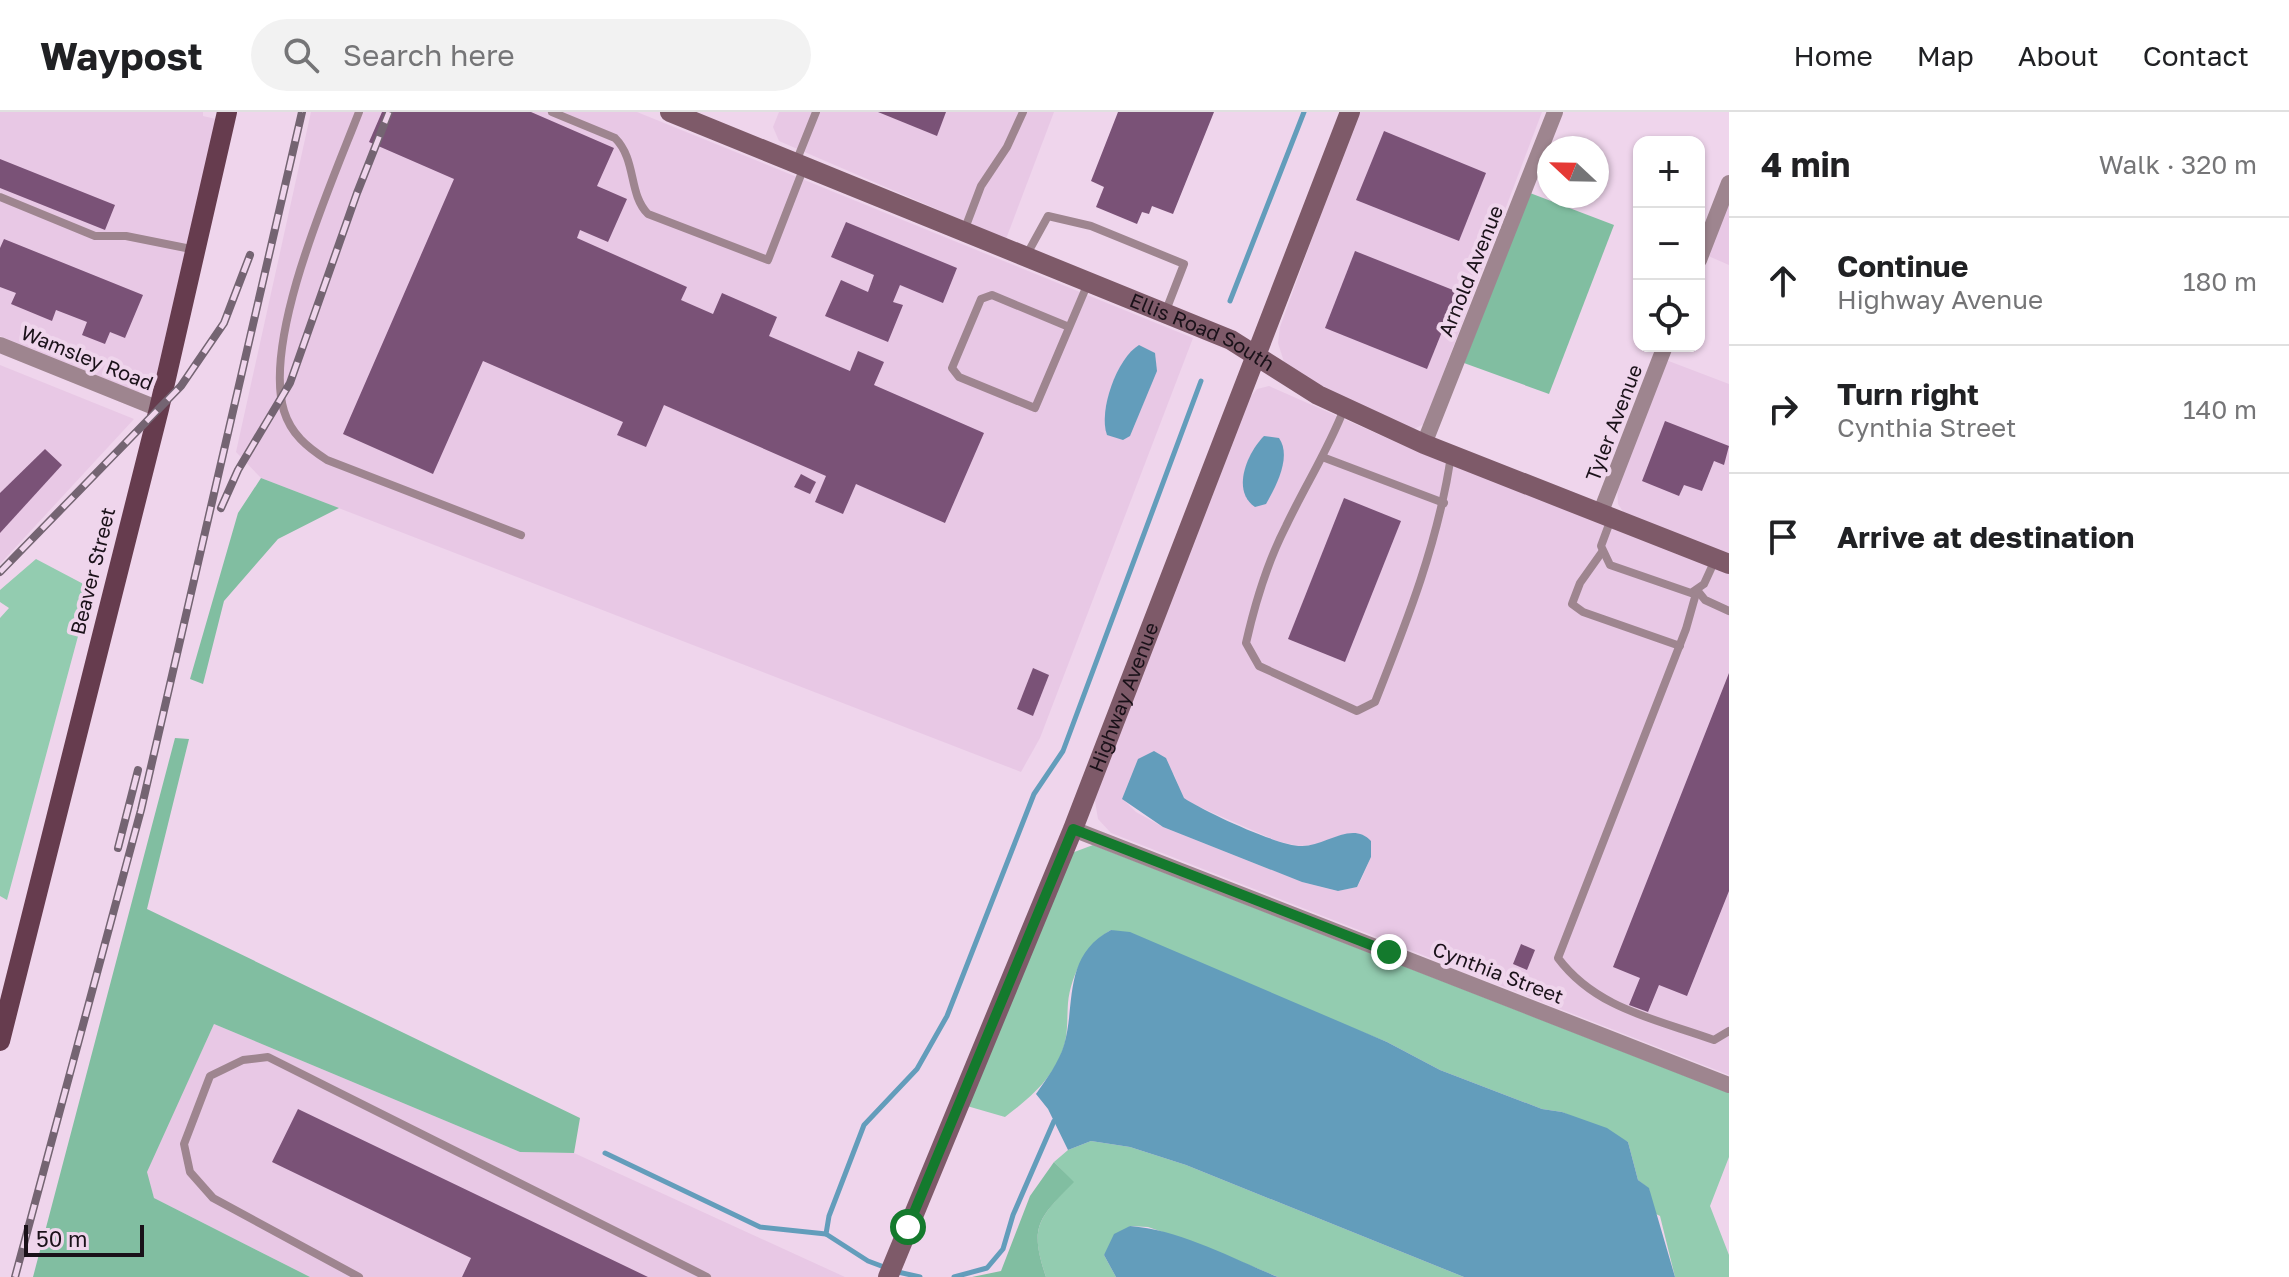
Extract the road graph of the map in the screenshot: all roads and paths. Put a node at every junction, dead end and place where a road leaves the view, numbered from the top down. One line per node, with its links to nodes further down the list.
1 (227, 112): 14 (main road, Beaver Street)
2 (359, 112): 29 (lane)
3 (552, 112): 9 (lane)
4 (670, 112): 9 (street, Ellis Road South)
5 (816, 112): 9 (lane)
6 (1023, 112): 12 (lane)
7 (1350, 112): 21 (street, Highway Avenue)
8 (1555, 112): 24 (street, Arnold Avenue)
9 (800, 165): 12 (street, Ellis Road South)
10 (1729, 183): 13 (street)
11 (0, 197): 14 (lane)
12 (964, 232): 15 (street, Ellis Road South)
13 (1705, 245)
14 (197, 250): 22 (main road, Beaver Street)
15 (1026, 257): 16 (street, Ellis Road South); 17 (lane)
16 (1089, 283): 17 (street, Ellis Road South); 18 (lane)
17 (1165, 314): 21 (street, Ellis Road South)
18 (1069, 327): 18 (lane)
19 (0, 345): 22 (street, Wamsley Road)
20 (1663, 352): 28 (street, Tyler Avenue)
21 (1256, 355): 23 (street, Ellis Road South); 35 (street, Highway Avenue)
22 (159, 409): 37 (main road, Beaver Street)
23 (1344, 409): 24 (street, Ellis Road South); 26 (lane)
24 (1424, 444): 25 (street, Ellis Road South)
25 (1451, 455): 27 (lane); 28 (street, Ellis Road South)
26 (1325, 458): 27 (lane); 27 (lane)
27 (1444, 503)
28 (1605, 516): 30 (lane); 31 (street, Ellis Road South)
29 (521, 535)
30 (1602, 552): 32 (lane); 34 (lane)
31 (1722, 561): 32 (lane)
32 (1697, 590): 33 (lane); 34 (lane)
33 (1729, 611)
34 (1680, 646): 36 (lane)
35 (1073, 829): 38 (street, Cynthia Street); 41 (street, Highway Avenue)
36 (1729, 1031)
37 (0, 1041)
38 (1729, 1085)
39 (359, 1277): 40 (lane)
40 (707, 1277)
41 (888, 1277)

